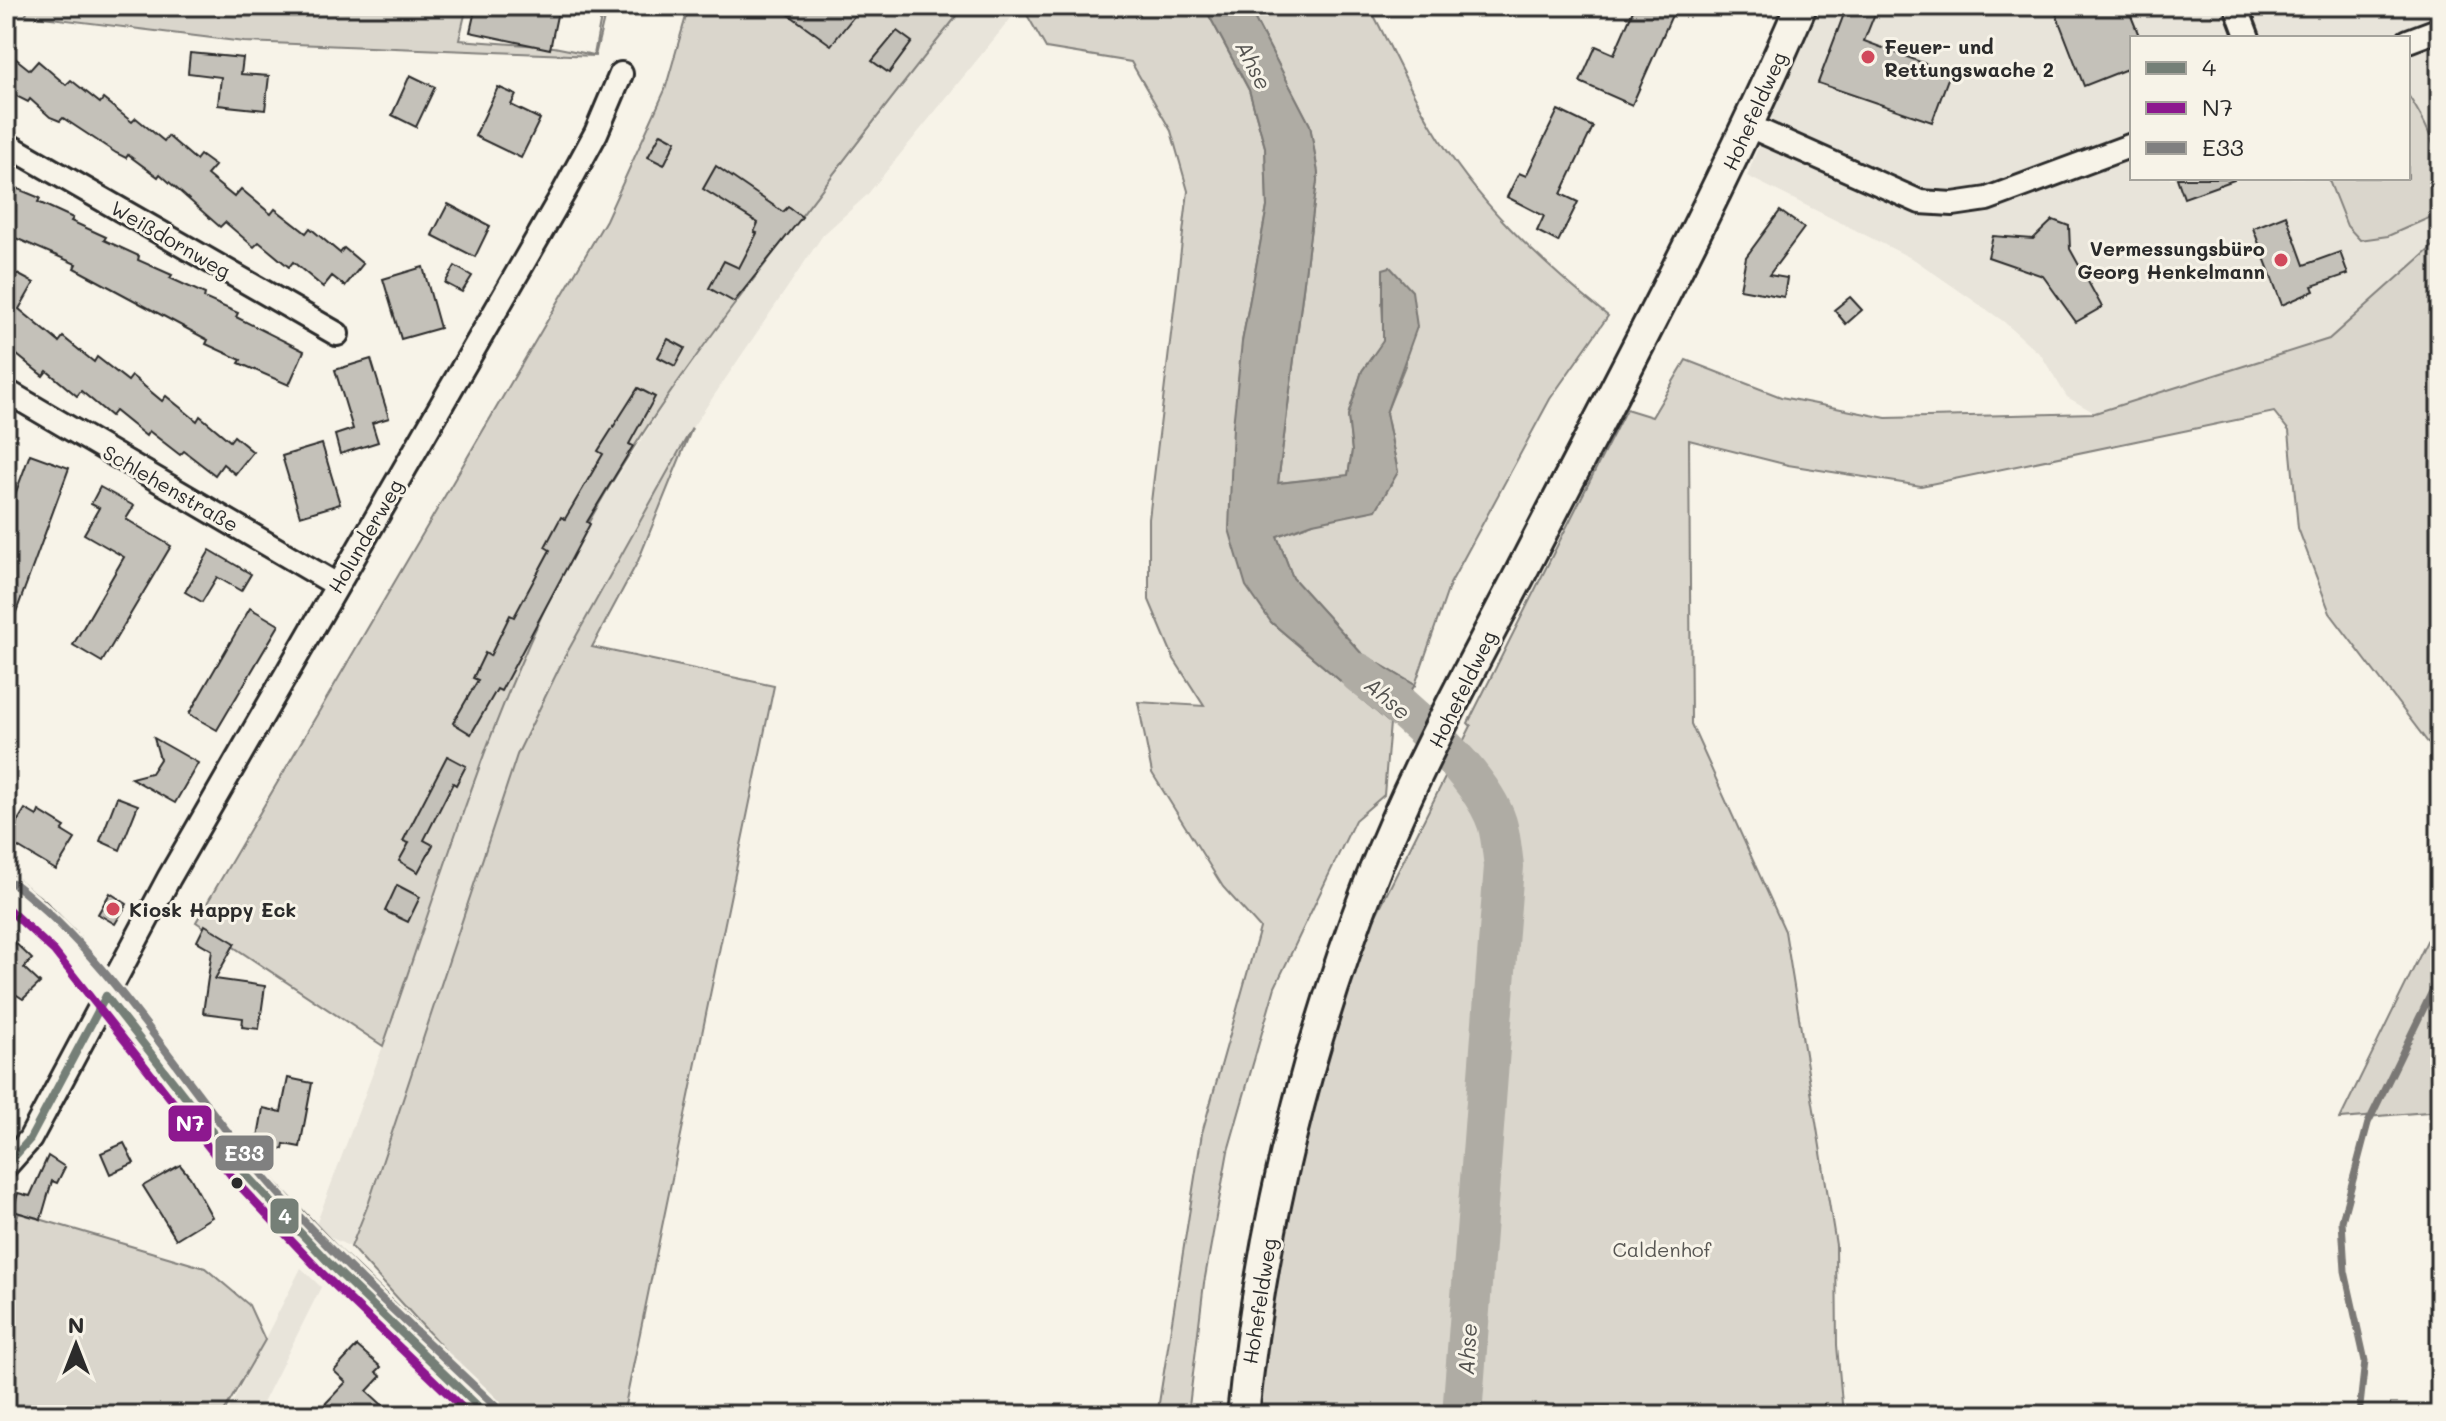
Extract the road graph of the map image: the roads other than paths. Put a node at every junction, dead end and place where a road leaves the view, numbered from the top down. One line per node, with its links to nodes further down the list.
1 (1801, 6): 7 (main road, Hohefeldweg)
2 (2236, 6): 4 (street)
3 (2440, 29): 5 (street)
4 (2247, 36)
5 (2410, 40)
6 (621, 74): 12 (street, Holunderweg)
7 (1749, 126): 9 (street); 17 (main road, Hohefeldweg)
8 (6, 144): 10 (street, Weißdornweg)
9 (2130, 146)
10 (337, 334)
11 (6, 391): 12 (street, Schlehenstraße)
12 (337, 585): 14 (street, Holunderweg)
13 (6, 892): 14 (main road)
14 (106, 996): 15 (street, Holunderweg); 16 (main road)
15 (6, 1166)
16 (487, 1415)
17 (1243, 1415)

